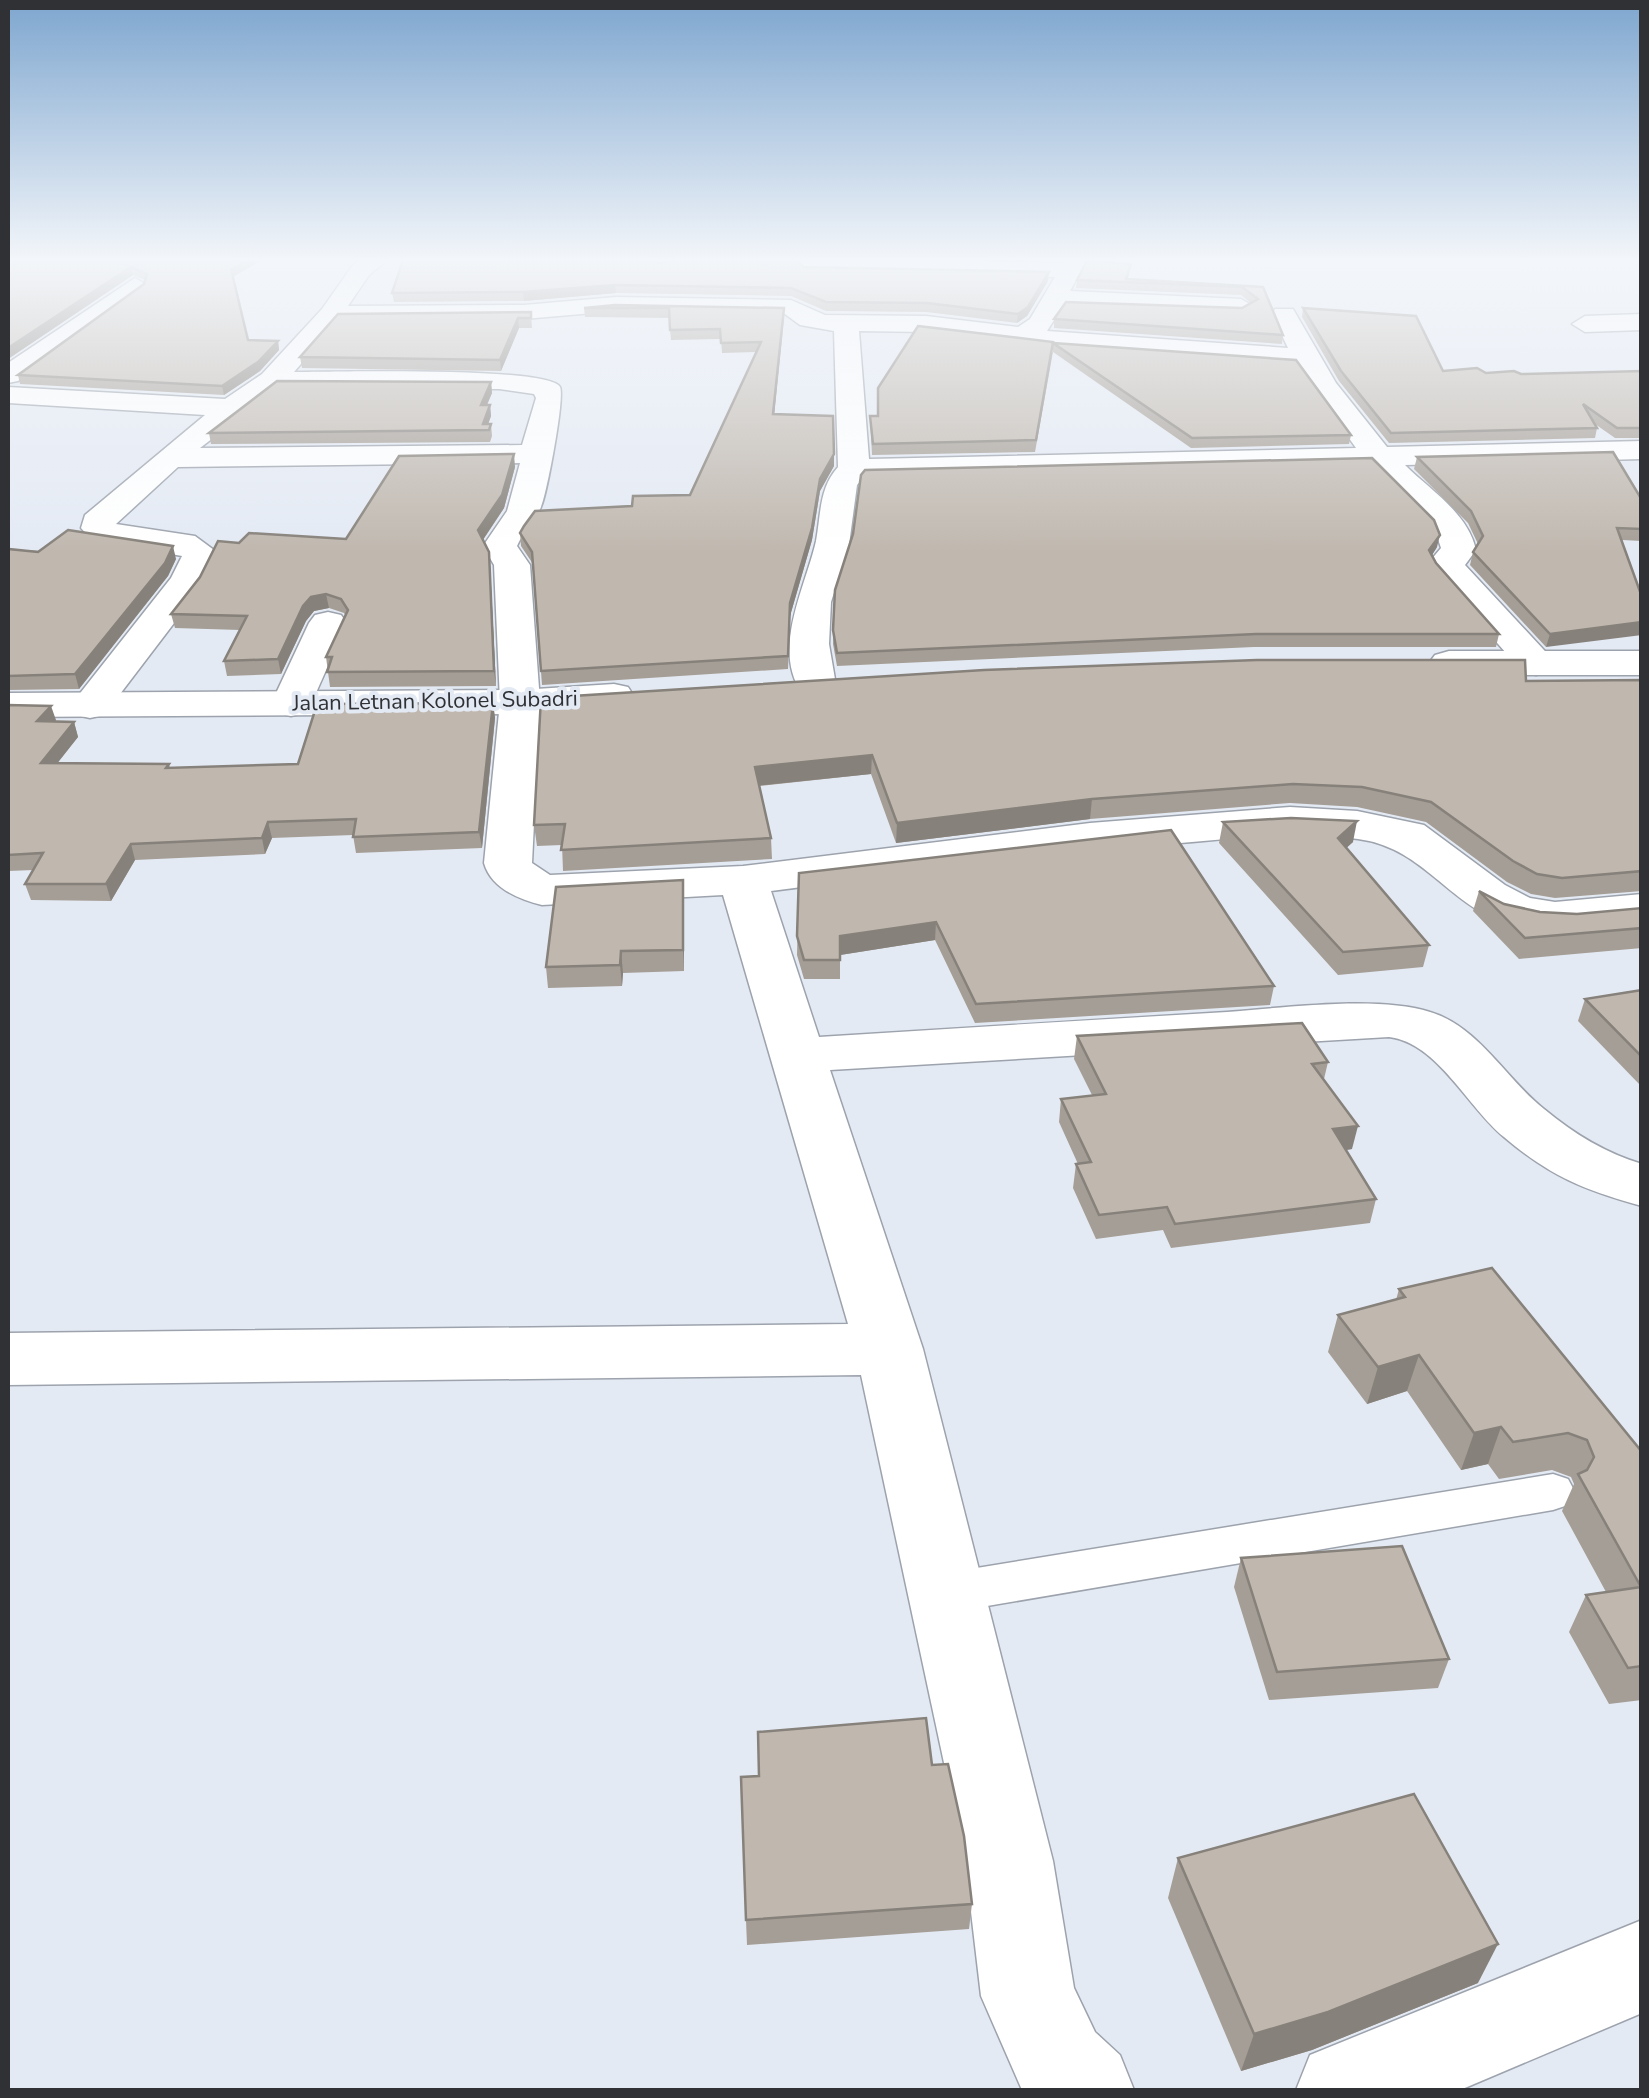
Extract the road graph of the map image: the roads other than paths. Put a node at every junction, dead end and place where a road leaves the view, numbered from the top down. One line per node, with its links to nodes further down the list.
1 (35, 356): 6 (street)
2 (294, 356): 7 (street)
3 (848, 356): 14 (street)
4 (1285, 356): 5 (street)
5 (1303, 357): 12 (street)
6 (8, 375)
7 (272, 380): 9 (street); 11 (street)
8 (8, 395): 9 (street)
9 (231, 408): 13 (street)
10 (1642, 450): 12 (street)
11 (534, 454): 13 (street); 21 (street)
12 (1379, 456): 14 (street); 18 (street)
13 (172, 458): 24 (street)
14 (854, 469): 19 (street)
15 (328, 623): 22 (street)
16 (1642, 662): 18 (street)
17 (1404, 663): 18 (street)
18 (1536, 663)
19 (815, 685)
20 (658, 694): 21 (street, Jalan Letnan Kolonel Subadri)
21 (520, 702): 22 (street, Jalan Letnan Kolonel Subadri); 25 (street)
22 (291, 704): 24 (street, Jalan Letnan Kolonel Subadri)
23 (8, 705): 24 (street, Jalan Letnan Kolonel Subadri)
24 (90, 706)
25 (743, 880): 26 (street); 27 (street)
26 (1642, 910)
27 (796, 1055): 28 (street); 29 (street)
28 (1642, 1186)
29 (889, 1349): 30 (street); 32 (street)
30 (8, 1359)
31 (1553, 1492): 32 (lane)
32 (946, 1594): 34 (street)
33 (1642, 1966): 35 (street)
34 (1085, 2090)
35 (1345, 2090)

